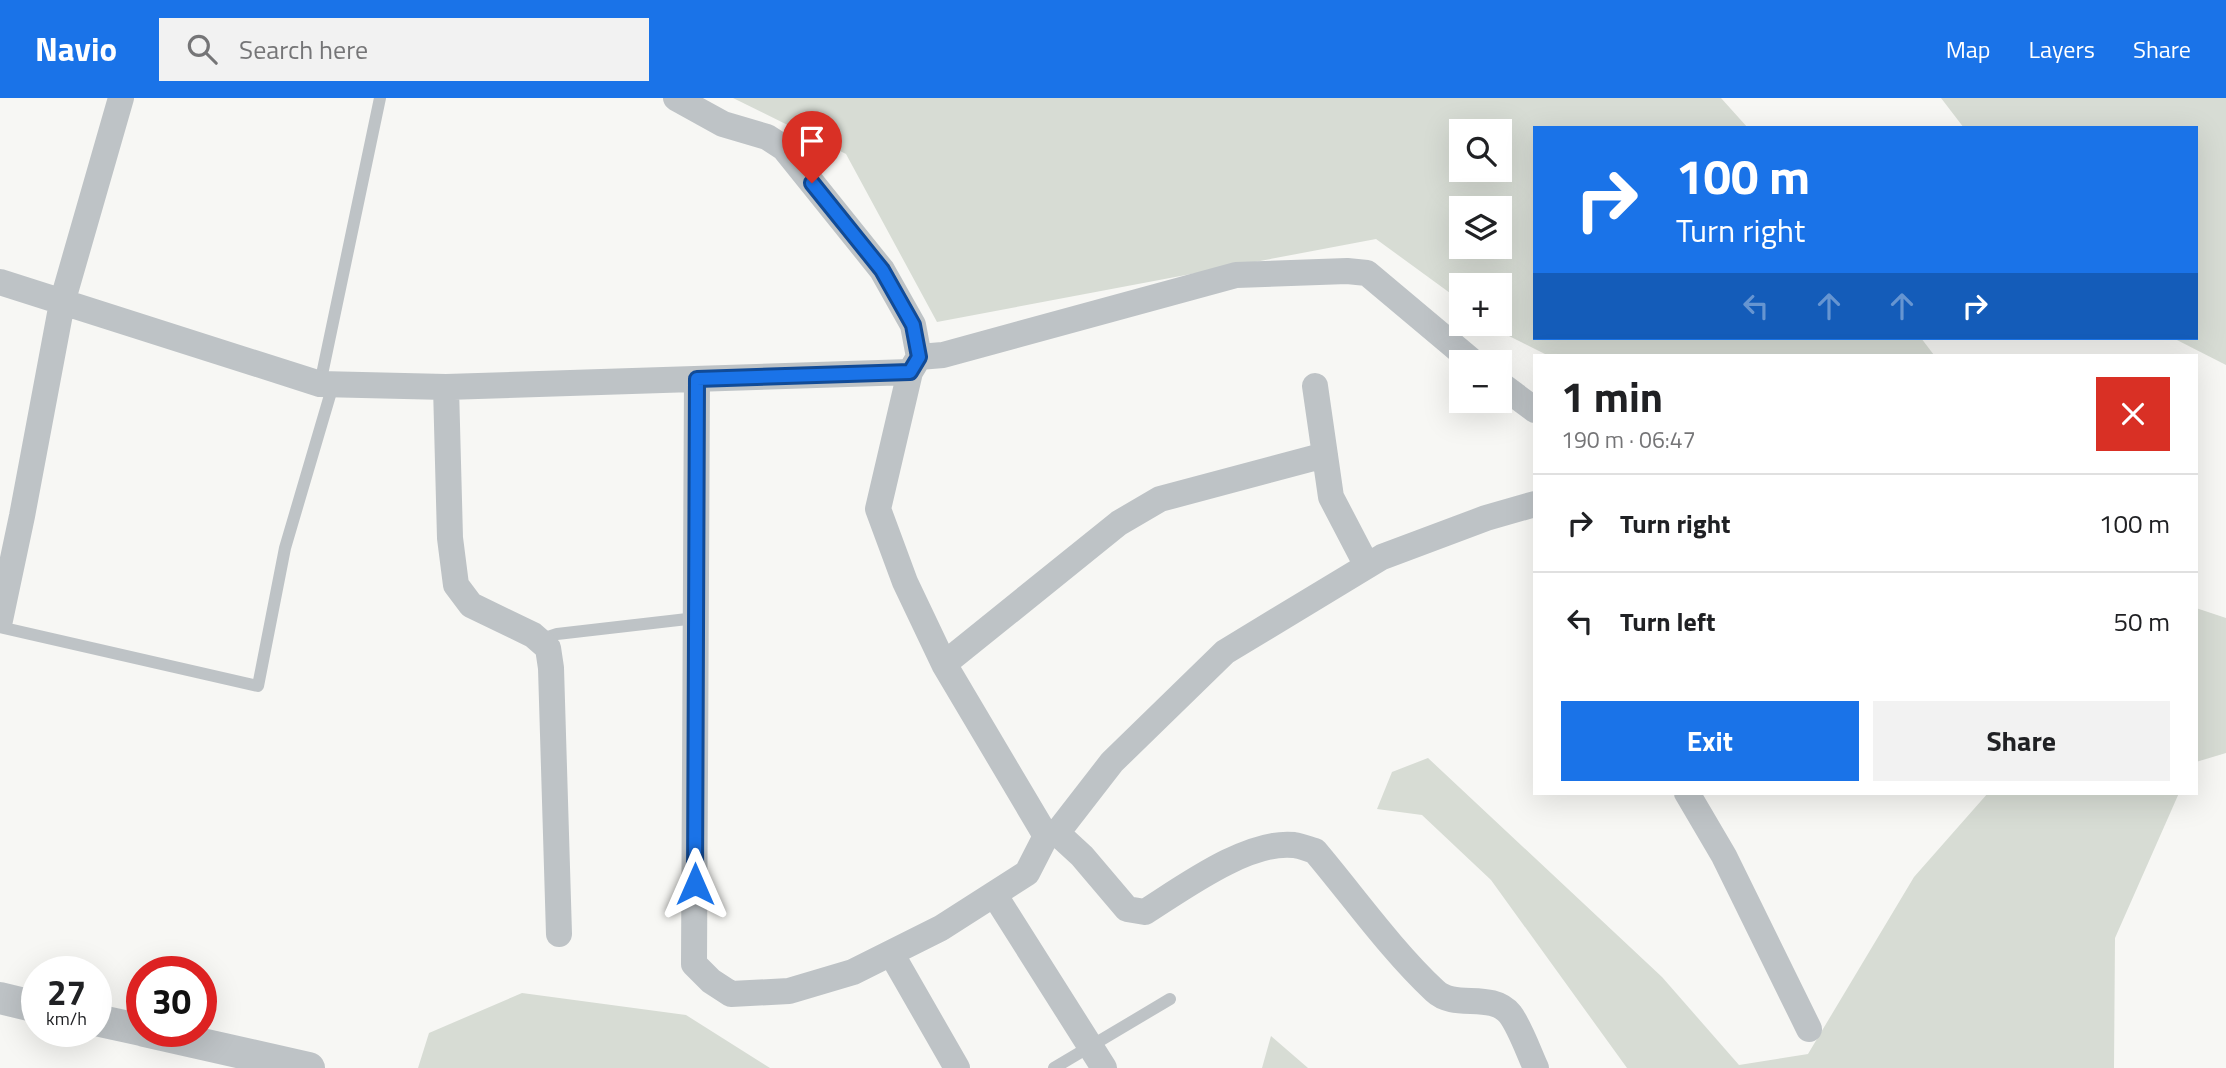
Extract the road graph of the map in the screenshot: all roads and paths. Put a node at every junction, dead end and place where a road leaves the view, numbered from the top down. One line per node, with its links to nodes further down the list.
1 (121, 98): 5 (street)
2 (380, 98): 9 (lane)
3 (676, 98): 7 (street)
4 (0, 282): 5 (street)
5 (62, 303): 9 (street); 16 (street)
6 (1458, 350): 7 (street)
7 (914, 365): 8 (street); 22 (street)
8 (697, 379): 11 (street); 18 (street)
9 (327, 384): 11 (street); 20 (lane)
10 (1315, 386): 14 (street)
11 (446, 387): 21 (street)
12 (1512, 393): 13 (street)
13 (1533, 409)
14 (1325, 456): 17 (street); 22 (street)
15 (1533, 505): 17 (street)
16 (11, 514): 19 (street)
17 (1367, 566): 24 (street)
18 (696, 618): 21 (lane); 27 (street)
19 (0, 620)
20 (0, 627)
21 (539, 640): 26 (street)
22 (944, 664): 24 (street)
23 (1688, 795): 31 (street)
24 (1051, 834): 25 (street); 37 (street)
25 (994, 894): 27 (street); 33 (street)
26 (559, 934)
27 (891, 953): 35 (street)
28 (0, 998): 30 (street)
29 (1170, 999): 33 (lane)
30 (21, 1003)
31 (1809, 1029)
32 (217, 1047): 34 (street)
33 (1097, 1057): 36 (lane)
34 (309, 1068)
35 (957, 1068)
36 (1054, 1068)
37 (1536, 1068)

